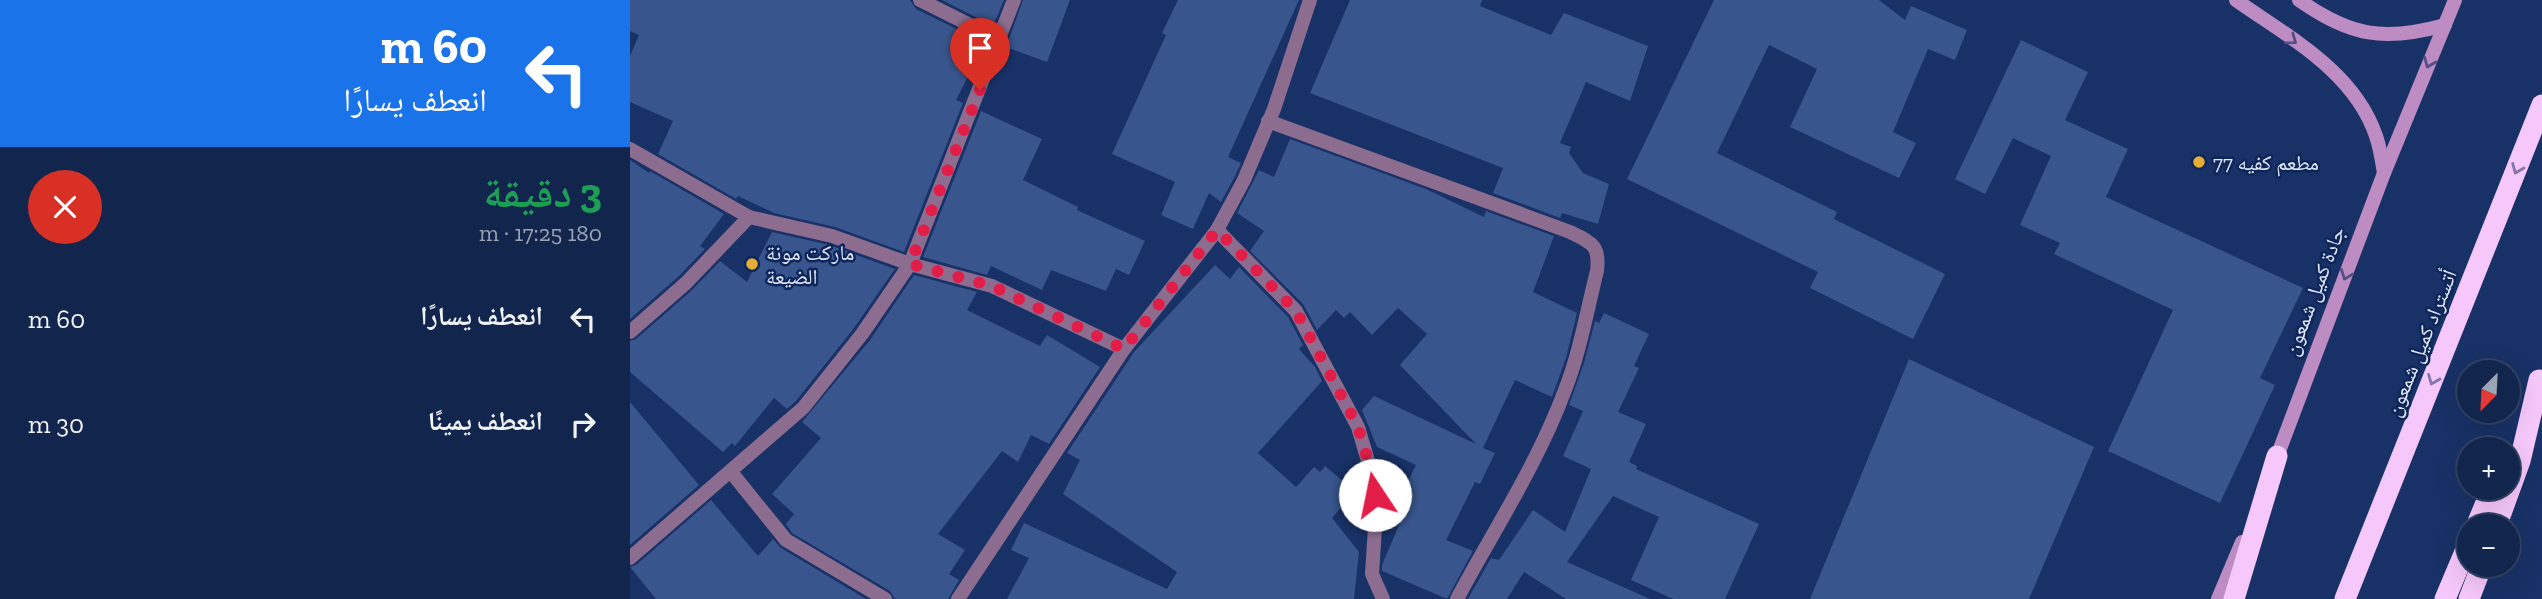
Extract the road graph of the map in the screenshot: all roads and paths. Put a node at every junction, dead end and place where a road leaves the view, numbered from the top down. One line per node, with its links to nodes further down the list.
1 (920, 0): 8 (street)
2 (1014, 0): 8 (street)
3 (1310, 0): 10 (street)
4 (2236, 0): 12 (main road, one-way to 12)
5 (2299, 0): 7 (main road)
6 (2455, 0): 7 (main road, جادة كميل شمعون)
7 (2445, 25): 12 (main road, جادة كميل شمعون, one-way to 12)
8 (1000, 40): 15 (street)
9 (2542, 105): 32 (highway, أتستراد كميل شمعون, one-way to 32)
10 (1268, 121): 14 (street); 29 (street)
11 (630, 149): 13 (street)
12 (2384, 173): 20 (main road, جادة كميل شمعون, one-way to 20)
13 (749, 217): 15 (street); 16 (street)
14 (1217, 230): 17 (street); 28 (street)
15 (910, 264): 17 (street); 21 (street)
16 (630, 332)
17 (1124, 349): 27 (street)
18 (2541, 376): 19 (highway); 22 (highway)
19 (2515, 437)
20 (2277, 456): 30 (main road, جادة كميل شمعون); 31 (highway)
21 (731, 472): 23 (street); 26 (street)
22 (2501, 514)
23 (630, 558)
24 (2457, 570): 33 (highway)
25 (2477, 577): 34 (highway)
26 (885, 599)
27 (958, 599)
28 (1383, 599)
29 (1457, 599)
30 (2218, 599)
31 (2234, 599)
32 (2345, 599)
33 (2445, 599)
34 (2469, 599)

